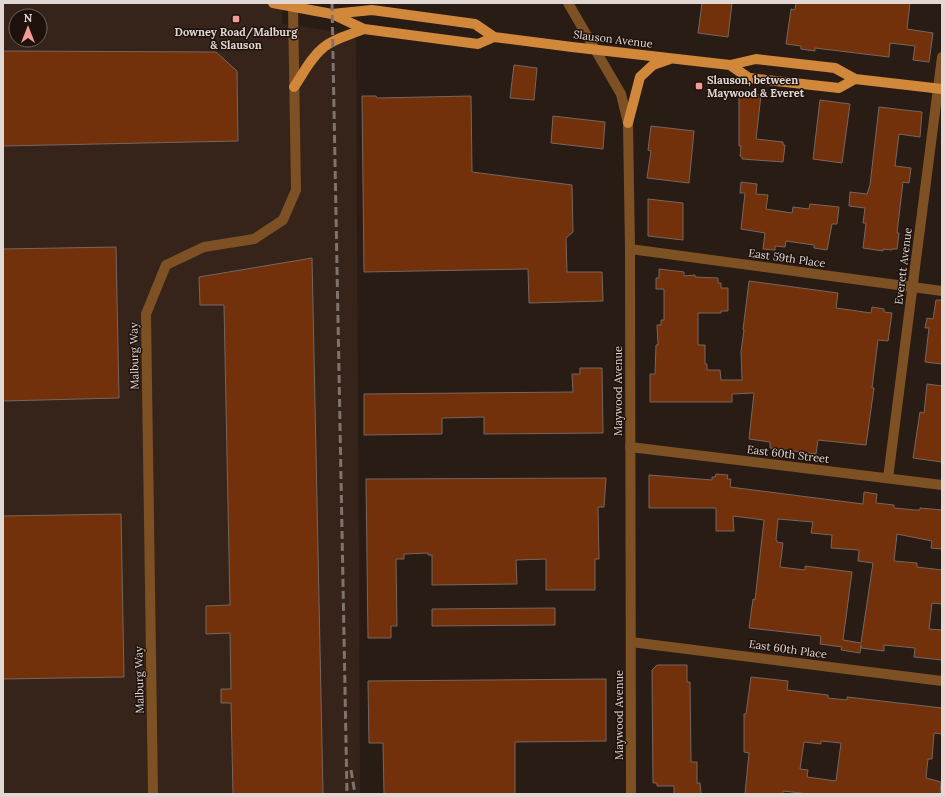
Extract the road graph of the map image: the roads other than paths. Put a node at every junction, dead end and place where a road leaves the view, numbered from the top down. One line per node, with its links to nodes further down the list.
1 (568, 3): 7 (street, Maywood Avenue)
2 (278, 4): 3 (main road, Slauson Avenue)
3 (293, 7): 4 (main road, Slauson Avenue); 12 (street, Malburg Way)
4 (332, 14): 5 (main road, Slauson Avenue); 6 (main road, Slauson Avenue)
5 (364, 30): 6 (main road, Slauson Avenue); 12 (main road)
6 (494, 37): 7 (main road, Slauson Avenue)
7 (595, 50): 9 (main road, Slauson Avenue); 14 (street, Maywood Avenue)
8 (942, 57): 13 (street, Everett Avenue)
9 (671, 58): 10 (main road, Slauson Avenue); 14 (main road)
10 (730, 65): 11 (main road, Slauson Avenue); 11 (main road, Slauson Avenue)
11 (855, 79): 13 (main road, Slauson Avenue)
12 (294, 87): 23 (street, Malburg Way)
13 (940, 89): 16 (street, Everett Avenue)
14 (628, 123): 15 (street, Maywood Avenue)
15 (630, 249): 16 (street, East 59th Place); 18 (street, Maywood Avenue)
16 (912, 288): 17 (street, East 59th Place); 19 (street, Everett Avenue)
17 (942, 291)
18 (630, 447): 19 (street, East 60th Street); 21 (street, Maywood Avenue)
19 (888, 478): 20 (street, East 60th Street)
20 (942, 485)
21 (631, 642): 22 (street, East 60th Place); 24 (street, Maywood Avenue)
22 (942, 681)
23 (153, 794)
24 (631, 794)

